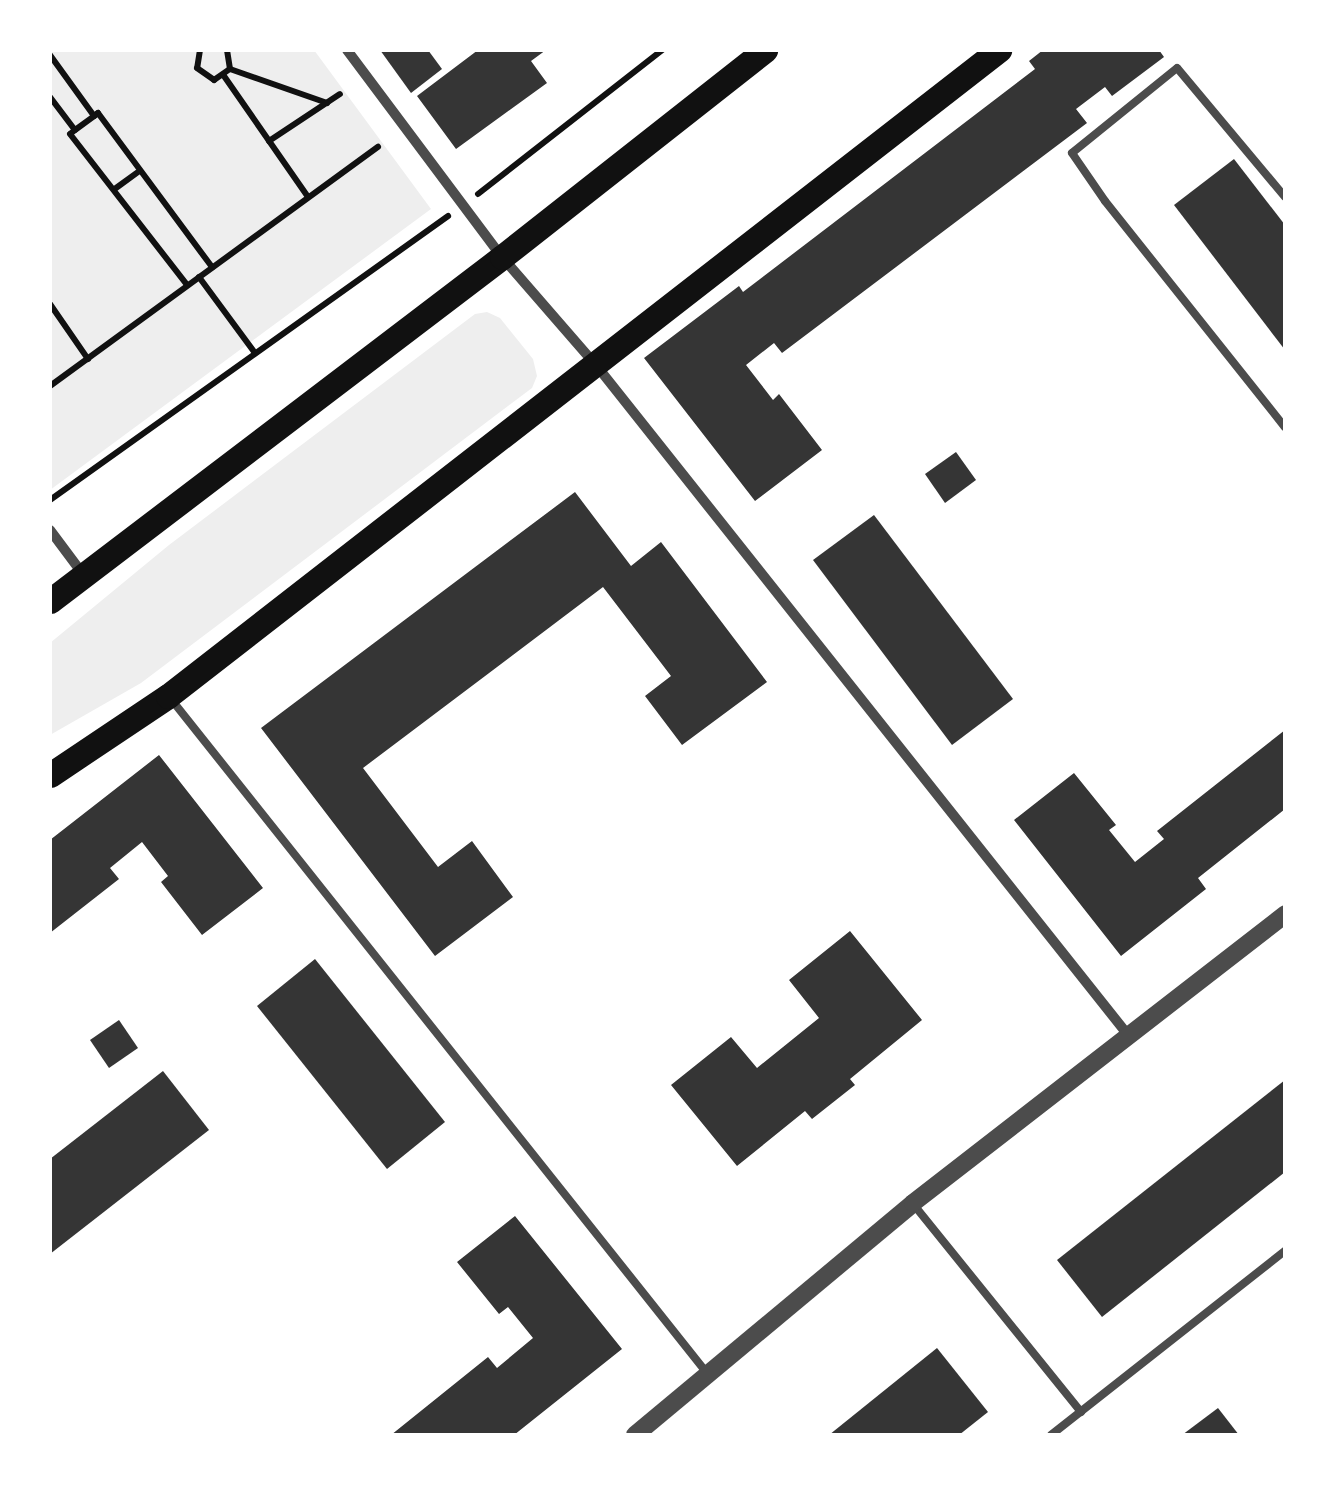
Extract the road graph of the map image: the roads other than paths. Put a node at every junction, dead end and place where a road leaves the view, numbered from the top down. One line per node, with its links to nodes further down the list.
1 (347, 50): 5 (street)
2 (765, 50): 5 (main road)
3 (1000, 50): 6 (main road)
4 (1285, 197): 7 (lane)
5 (502, 257): 6 (street); 9 (main road)
6 (596, 365): 11 (main road); 14 (street)
7 (1285, 427)
8 (50, 530): 9 (street)
9 (83, 574): 10 (main road)
10 (50, 601)
11 (168, 696): 12 (main road); 17 (lane)
12 (50, 775)
13 (1285, 914): 14 (street)
14 (1128, 1036): 15 (street)
15 (913, 1203): 17 (street); 18 (lane)
16 (1285, 1251): 18 (lane)
17 (709, 1376): 19 (street)
18 (1081, 1412): 20 (lane)
19 (635, 1435)
20 (1051, 1435)

